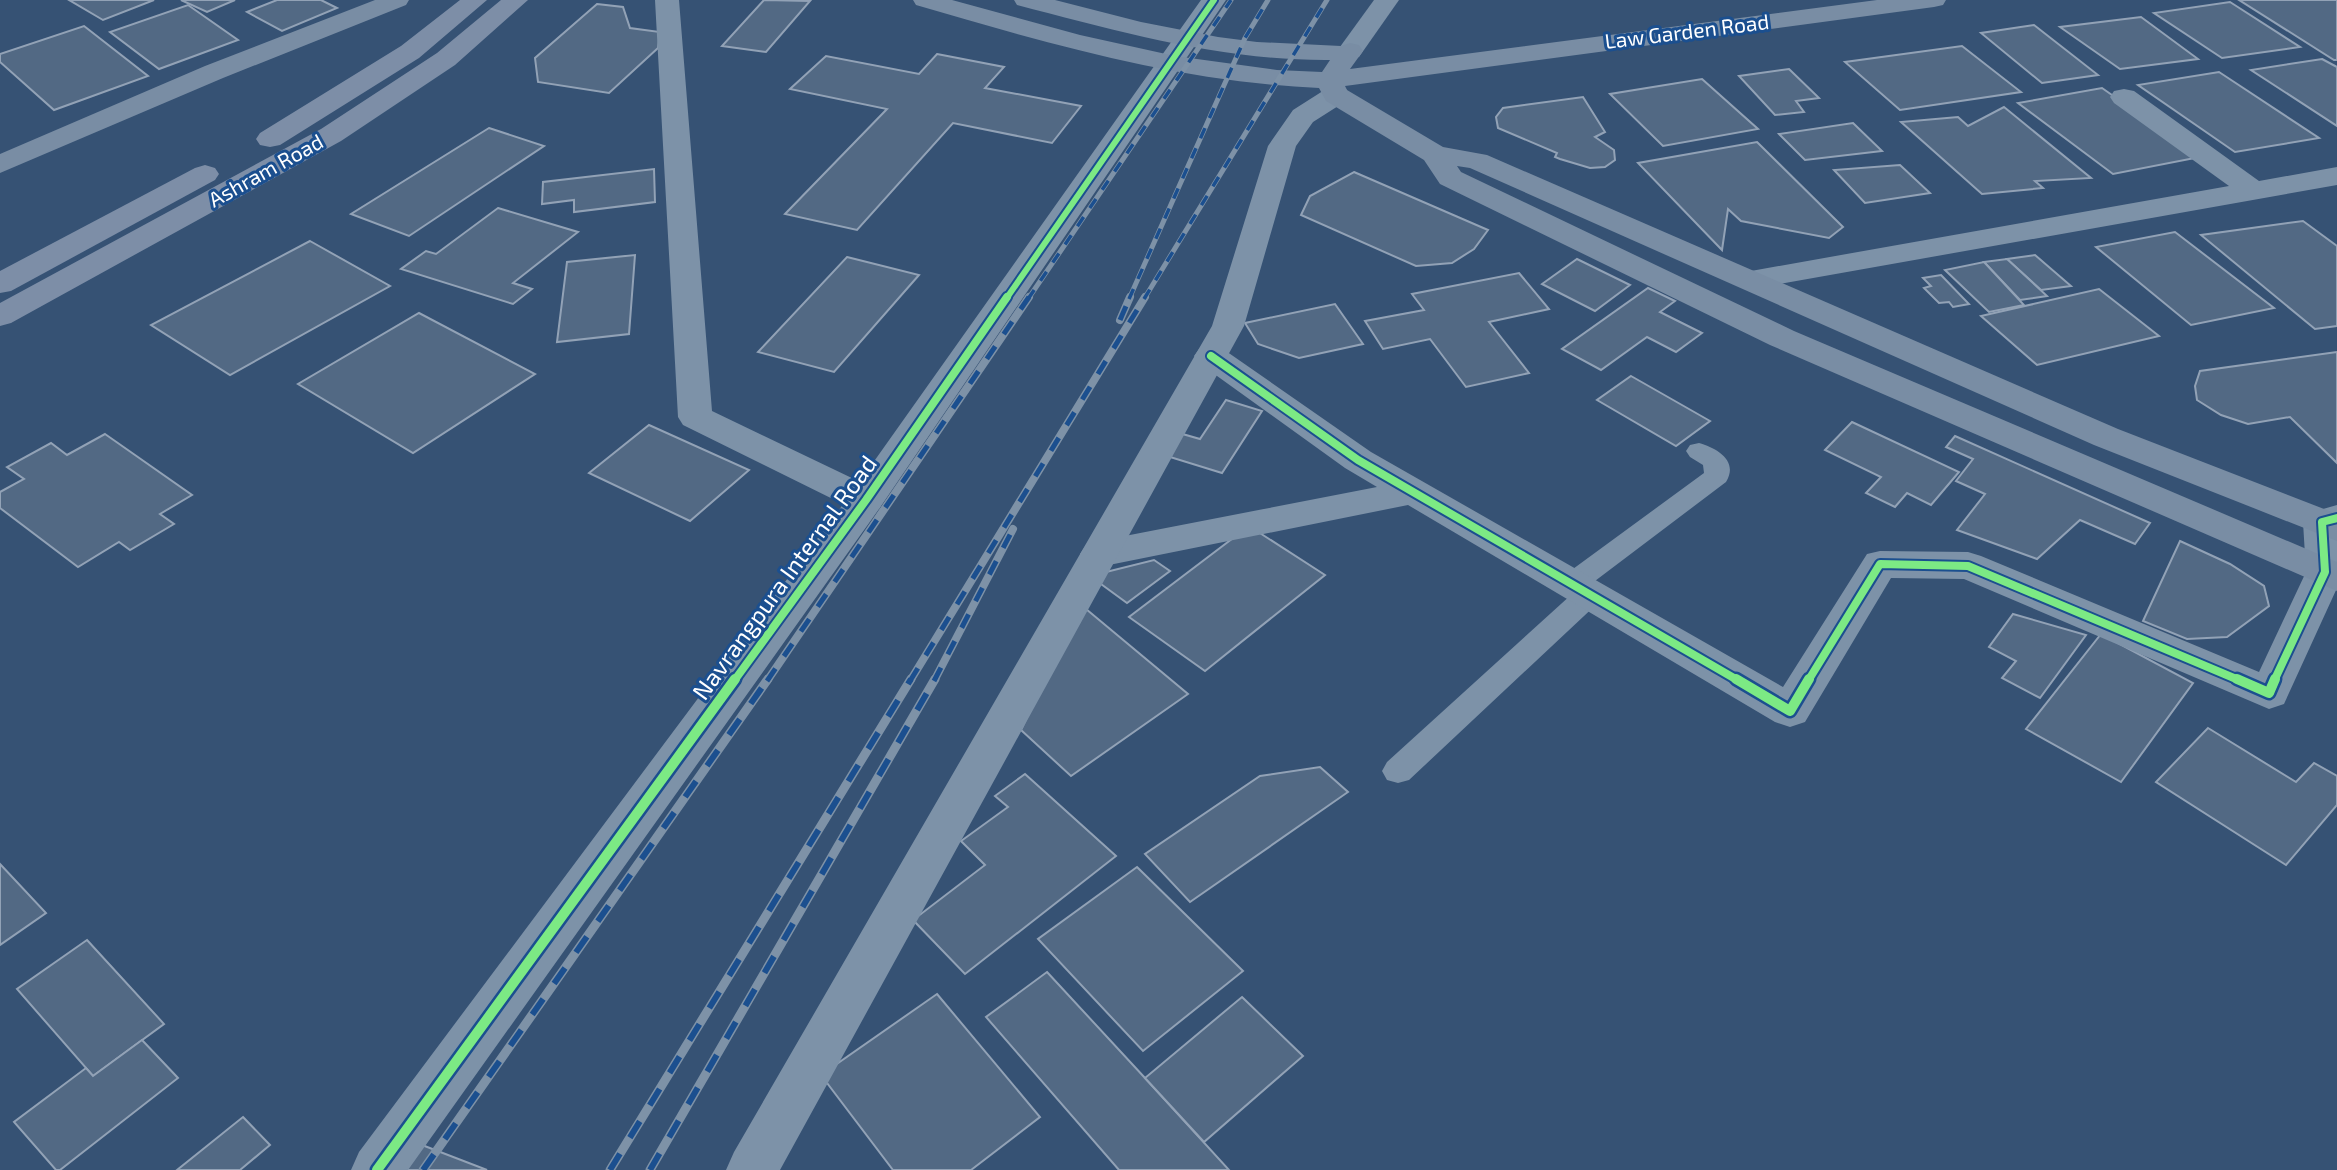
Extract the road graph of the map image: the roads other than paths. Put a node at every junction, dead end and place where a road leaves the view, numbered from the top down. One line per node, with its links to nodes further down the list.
1 (475, 0): 22 (main road, Ashram Road)
2 (516, 0): 23 (main road, Ashram Road)
3 (667, 0): 27 (street)
4 (925, 0): 13 (main road)
5 (1027, 0): 13 (main road)
6 (1214, 0): 13 (street, Navrangpura Internal Road)
7 (1387, 0): 12 (street)
8 (1779, 0): 14 (main road)
9 (1934, 0): 14 (main road, Law Garden Road)
10 (392, 1): 18 (main road)
11 (1389, 47): 12 (main road)
12 (1350, 51): 13 (main road); 15 (main road)
13 (1178, 52): 15 (main road); 27 (street, Navrangpura Internal Road)
14 (1441, 52): 15 (main road)
15 (1333, 87): 17 (main road); 24 (street)
16 (2124, 97): 20 (street)
17 (1435, 154): 21 (main road); 30 (main road)
18 (0, 164)
19 (2337, 176): 20 (street)
20 (2254, 191): 21 (street)
21 (1751, 280): 28 (main road)
22 (0, 284)
23 (0, 316)
24 (1211, 356): 26 (street); 29 (street)
25 (1699, 451): 31 (lane)
26 (1414, 492): 29 (street); 31 (street)
27 (866, 500): 33 (street, Navrangpura Internal Road)
28 (2332, 523): 30 (street)
29 (1099, 554): 34 (street)
30 (2331, 575): 31 (street)
31 (1581, 589): 32 (lane)
32 (1398, 771)
33 (377, 1170)
34 (752, 1170)

